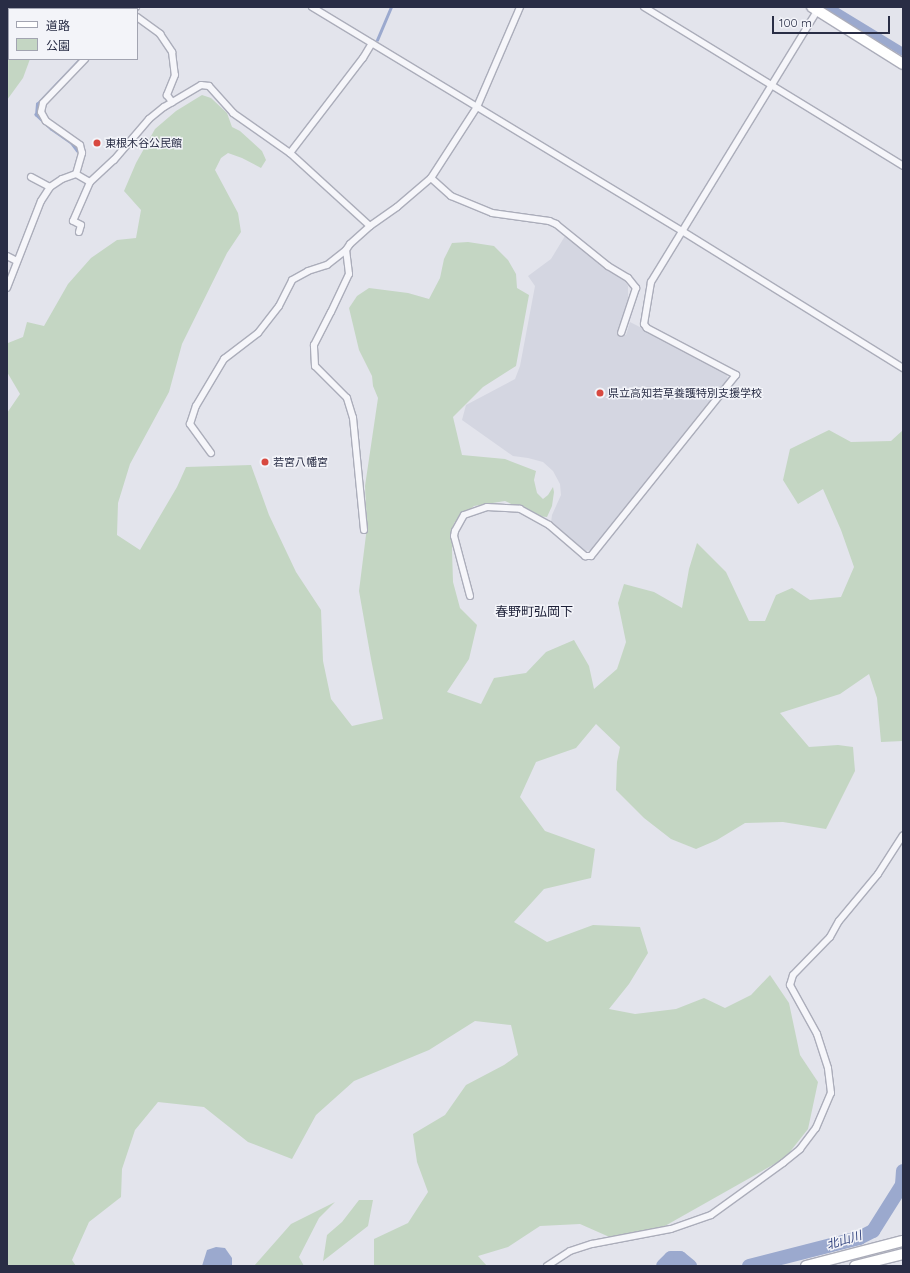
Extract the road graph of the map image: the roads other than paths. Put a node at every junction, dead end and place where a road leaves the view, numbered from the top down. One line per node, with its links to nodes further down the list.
1 (312, 7): 6 (street)
2 (520, 7): 11 (street)
3 (644, 7): 9 (street)
4 (815, 9): 8 (main road); 9 (street)
5 (138, 19): 10 (street)
6 (372, 43): 11 (street); 12 (street)
7 (85, 60): 14 (street)
8 (903, 64)
9 (772, 85): 13 (street); 20 (street)
10 (172, 102): 12 (street); 17 (street)
11 (477, 107): 16 (street); 20 (street)
12 (290, 153): 19 (street)
13 (903, 166)
14 (76, 174): 17 (street); 18 (street)
15 (31, 177): 18 (street)
16 (431, 178): 19 (street); 26 (street)
17 (90, 182): 21 (street)
18 (50, 187): 24 (street)
19 (370, 226): 22 (street)
20 (682, 231): 27 (street); 30 (street)
21 (79, 232)
22 (346, 250): 28 (street); 29 (street)
23 (7, 256): 24 (street)
24 (17, 261): 25 (street)
25 (7, 288)
26 (621, 333)
27 (903, 368)
28 (211, 453)
29 (364, 530)
30 (470, 596)
31 (903, 835): 34 (street)
32 (903, 1241): 35 (main road)
33 (903, 1254): 36 (main road)
34 (547, 1266)
35 (806, 1266)
36 (855, 1266)

